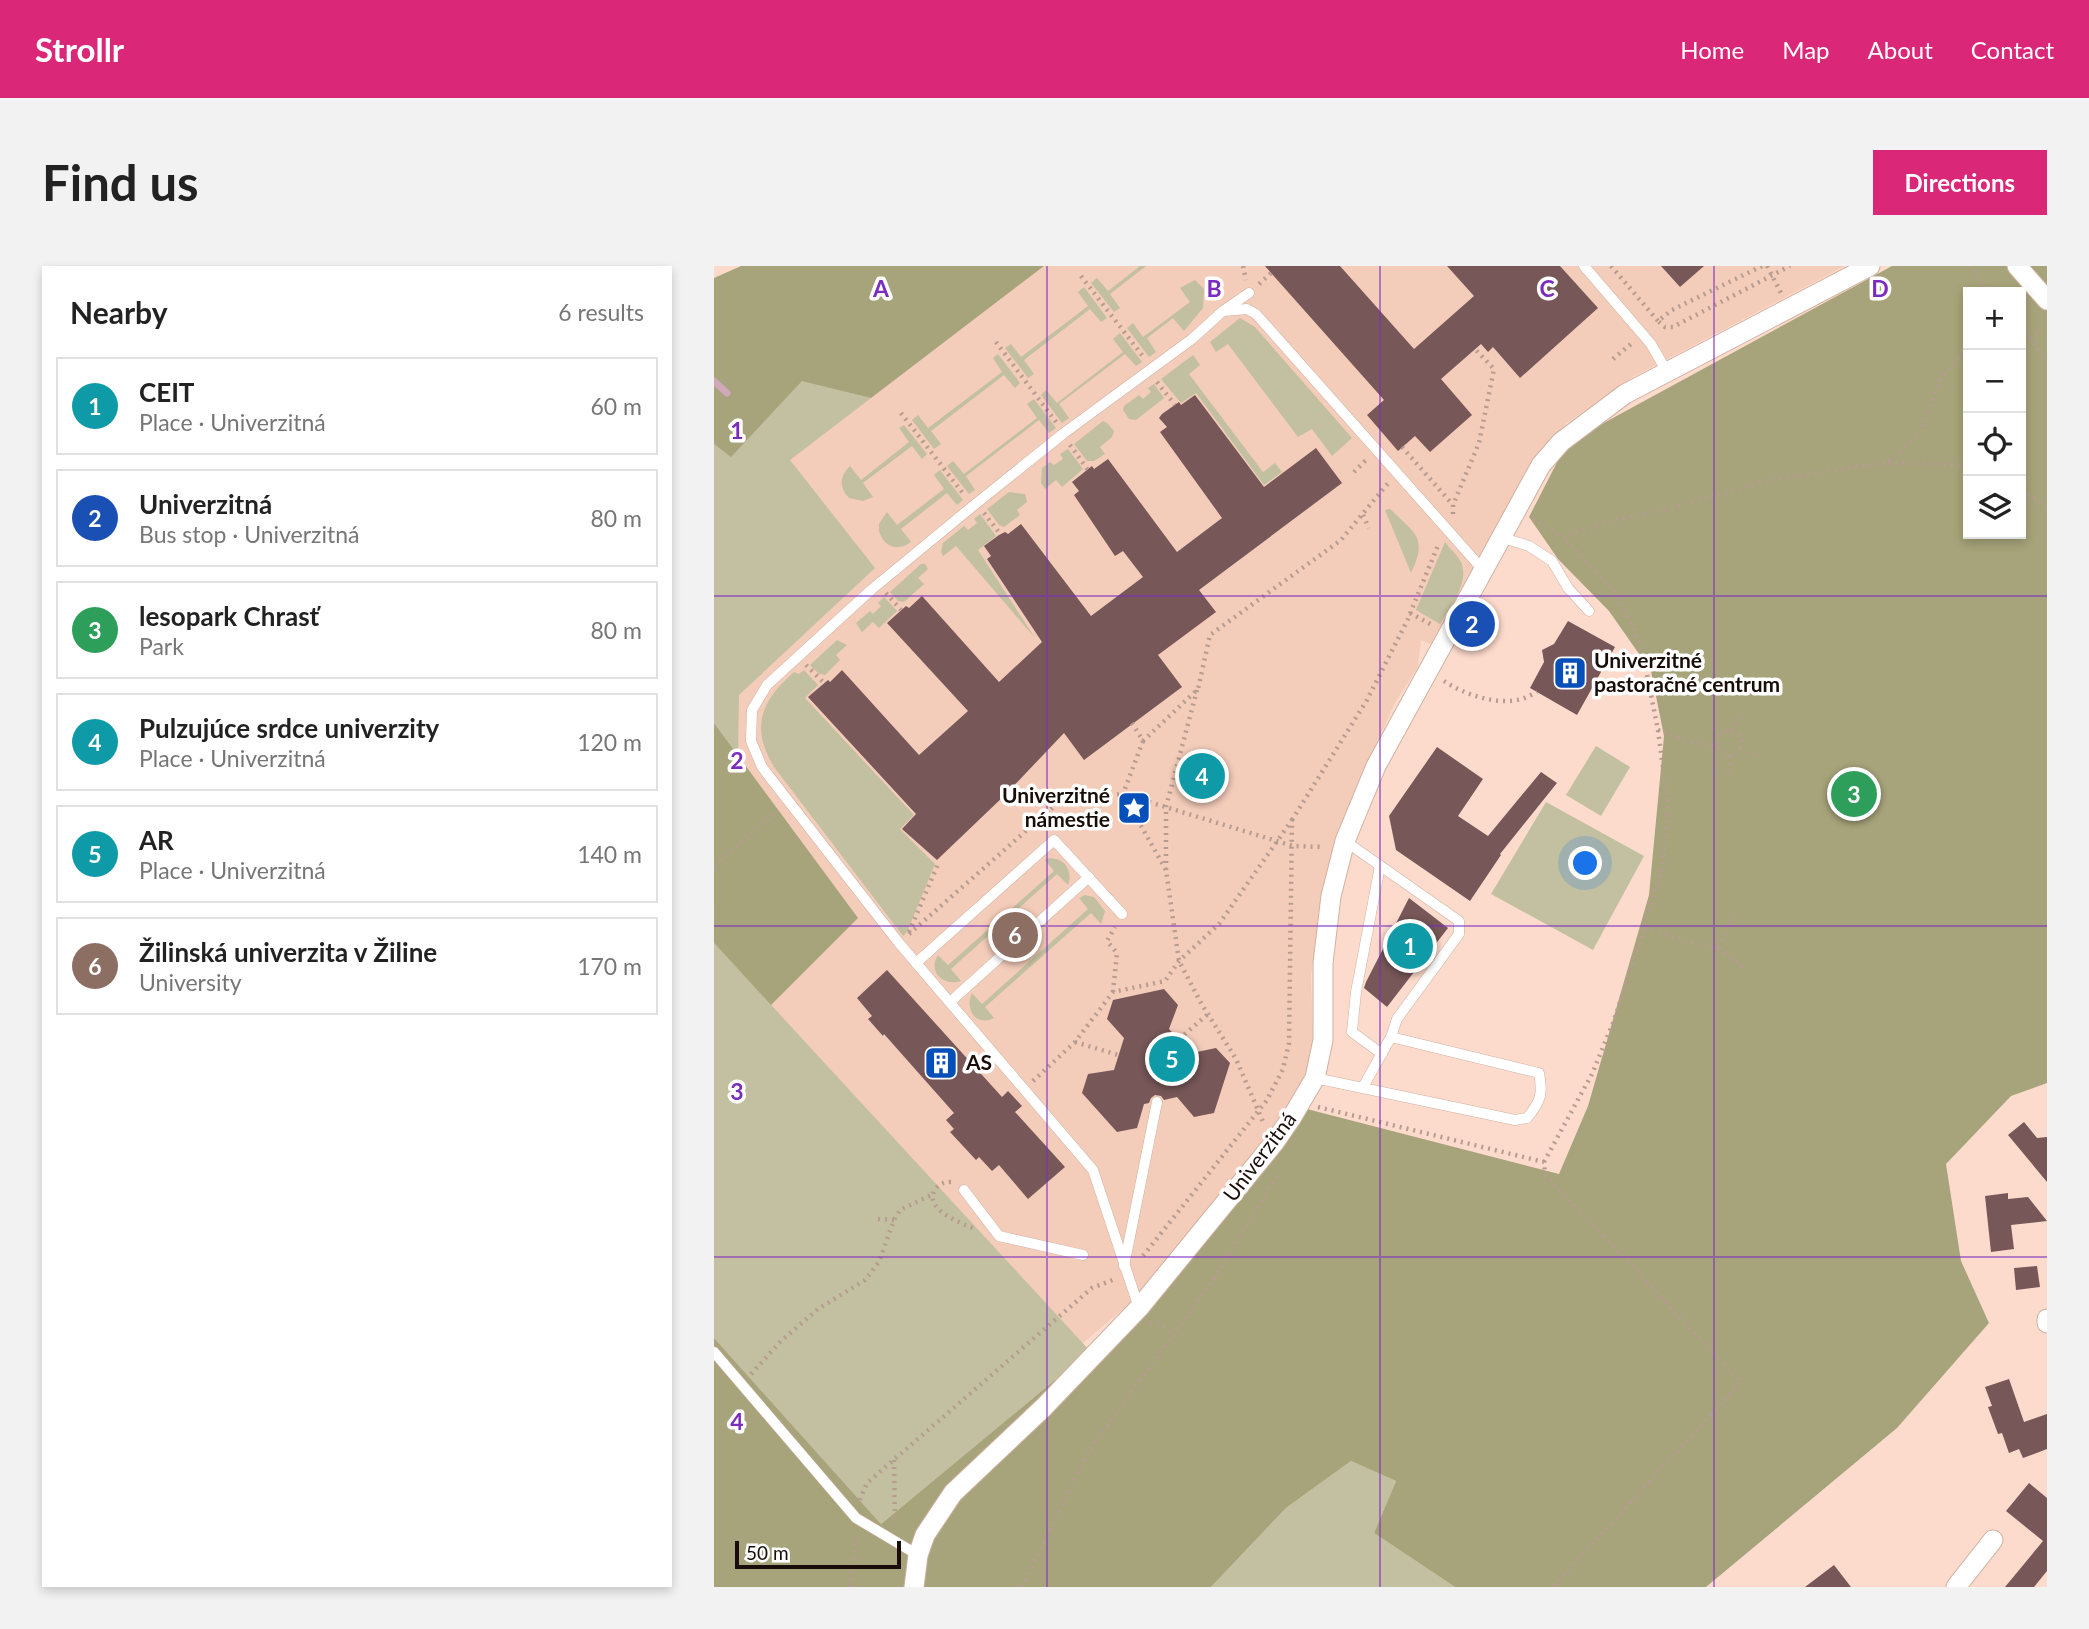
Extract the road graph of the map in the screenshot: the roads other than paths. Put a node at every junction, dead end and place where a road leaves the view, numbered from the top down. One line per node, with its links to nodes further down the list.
1 (1584, 266): 7 (lane)
2 (1870, 266): 7 (street, Univerzitná)
3 (2017, 266): 5 (street)
4 (1249, 293): 6 (lane)
5 (2047, 300)
6 (1223, 311): 9 (lane); 15 (lane)
7 (1668, 372): 8 (street, Univerzitná)
8 (1503, 538): 9 (street, Univerzitná); 10 (lane)
9 (1484, 572): 11 (street, Univerzitná)
10 (1589, 611)
11 (1343, 844): 12 (lane); 19 (street, Univerzitná)
12 (1380, 866): 17 (lane); 18 (lane)
13 (1089, 877): 14 (lane); 15 (lane); 16 (lane)
14 (1122, 914)
15 (916, 963): 16 (lane)
16 (950, 1002): 24 (lane)
17 (1391, 1037): 18 (lane); 20 (lane)
18 (1382, 1054): 20 (lane)
19 (1315, 1078): 20 (lane); 25 (street, Univerzitná)
20 (1363, 1087)
21 (1157, 1102): 24 (lane)
22 (964, 1190): 23 (lane)
23 (1083, 1255)
24 (1126, 1270): 25 (lane)
25 (1139, 1308): 28 (street, Univerzitná)
26 (714, 1352): 28 (lane)
27 (1993, 1540): 30 (street)
28 (918, 1555): 29 (street, Univerzitná)
29 (914, 1587)
30 (1956, 1587)

